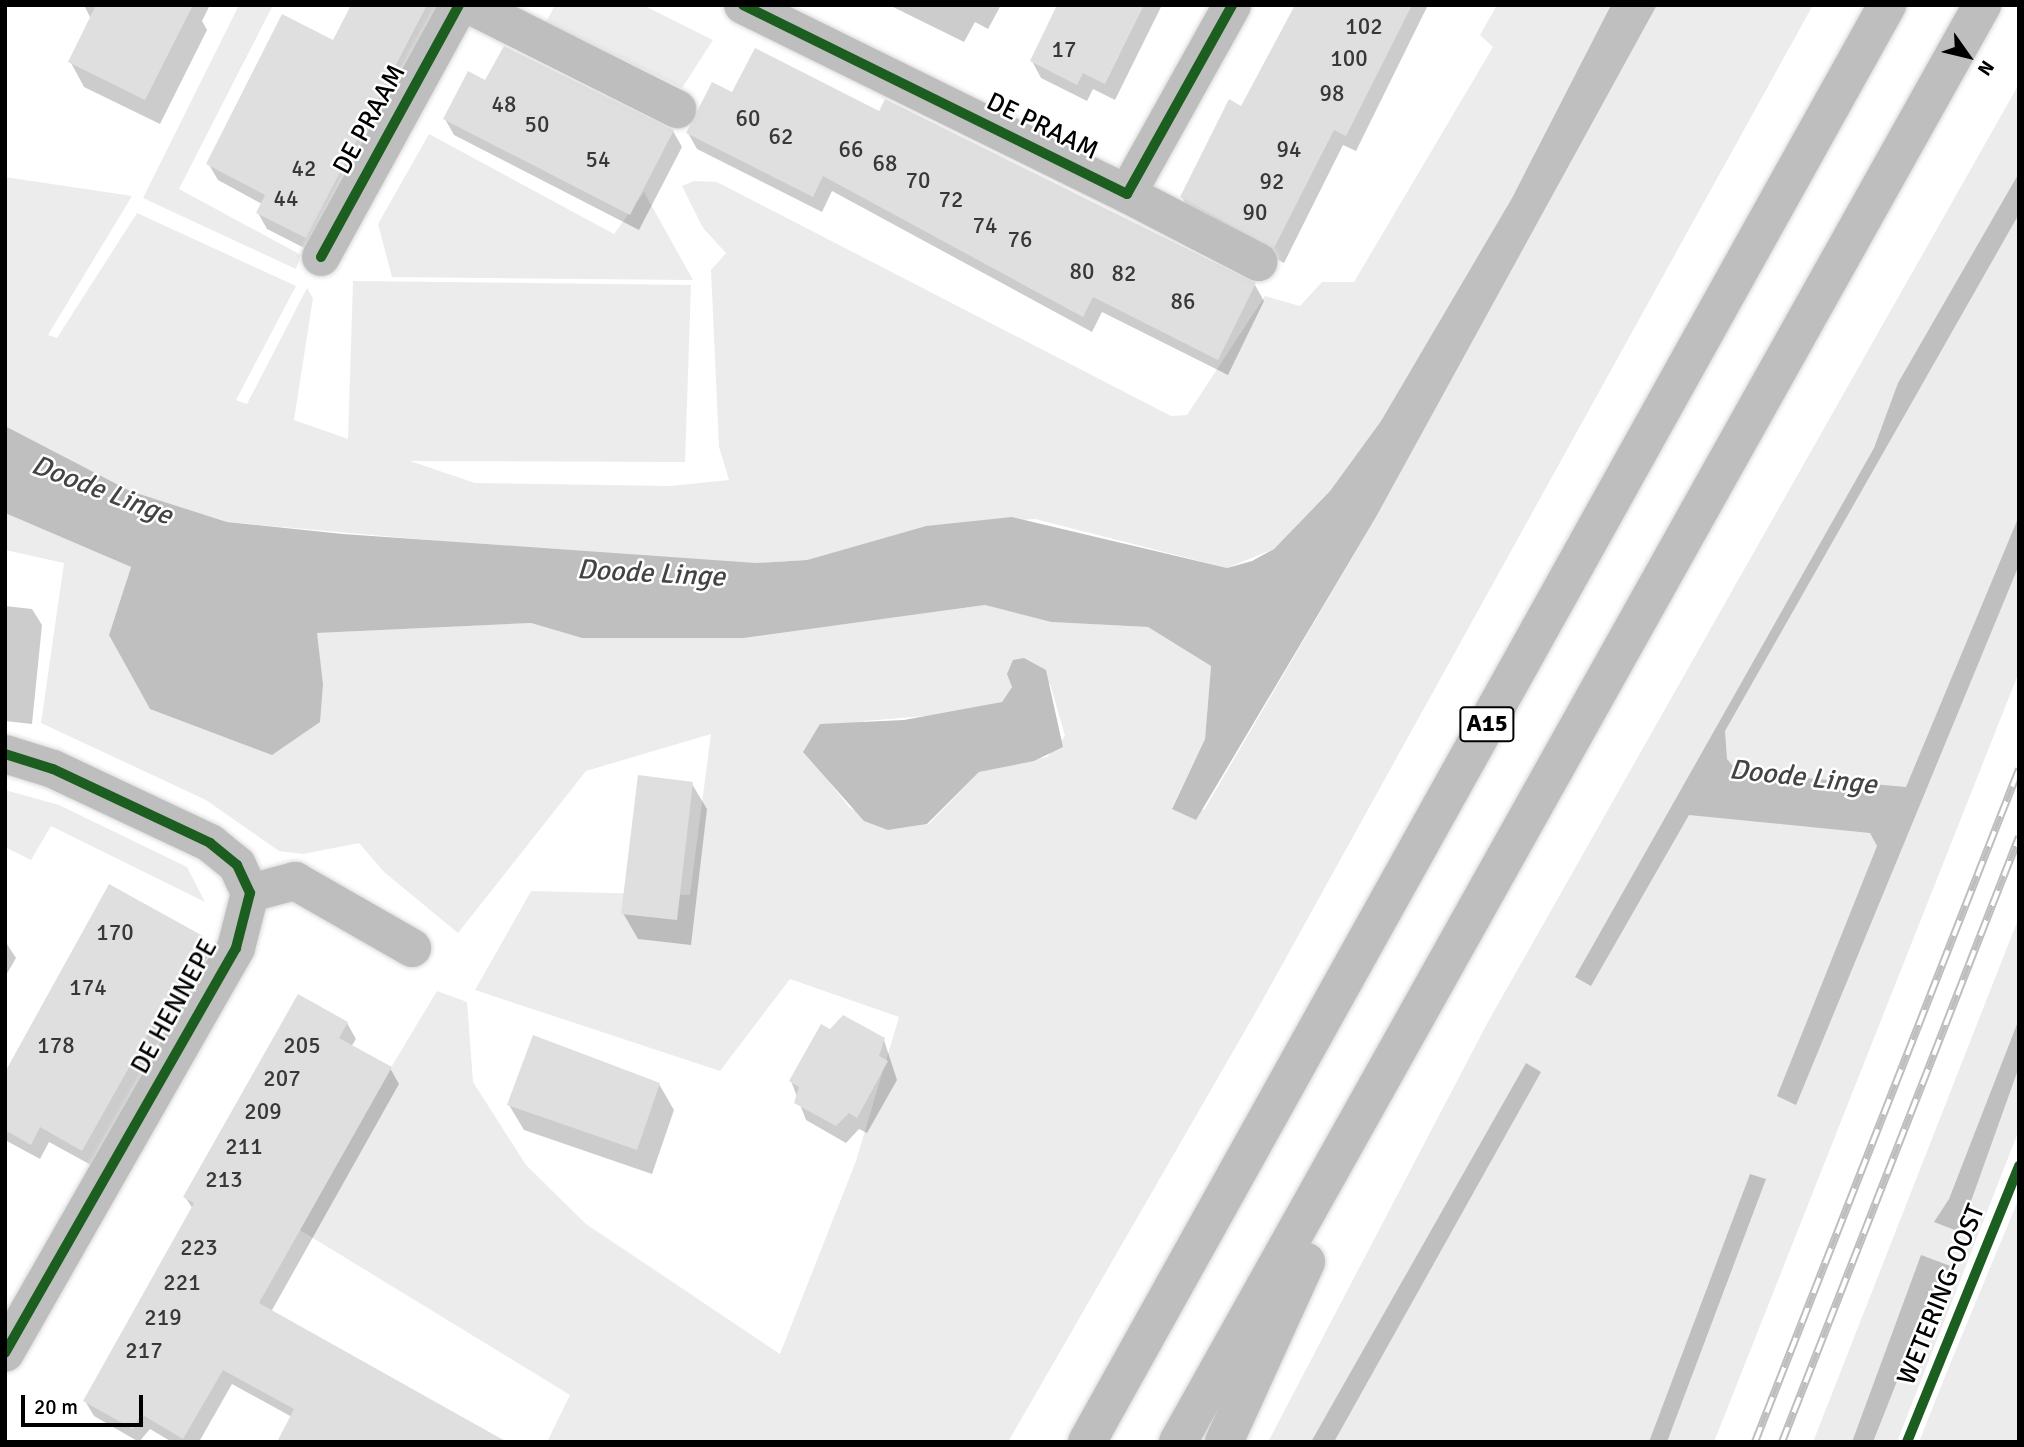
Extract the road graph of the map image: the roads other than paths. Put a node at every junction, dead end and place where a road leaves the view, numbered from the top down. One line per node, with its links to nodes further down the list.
1 (459, 5): 9 (main road, DE PRAAM)
2 (470, 5): 7 (main road)
3 (743, 5): 8 (main road, DE PRAAM)
4 (1231, 5): 8 (main road)
5 (1888, 5): 16 (main road, A15)
6 (1983, 5): 14 (main road)
7 (677, 110)
8 (1127, 194): 10 (main road, DE PRAAM)
9 (321, 257)
10 (1258, 262)
11 (5, 754): 12 (main road)
12 (250, 893): 13 (main road); 15 (main road, DE HENNEPE)
13 (412, 948)
14 (1410, 1031): 17 (main road); 18 (main road)
15 (5, 1353)
16 (1087, 1442)
17 (1178, 1442)
18 (1224, 1442)

